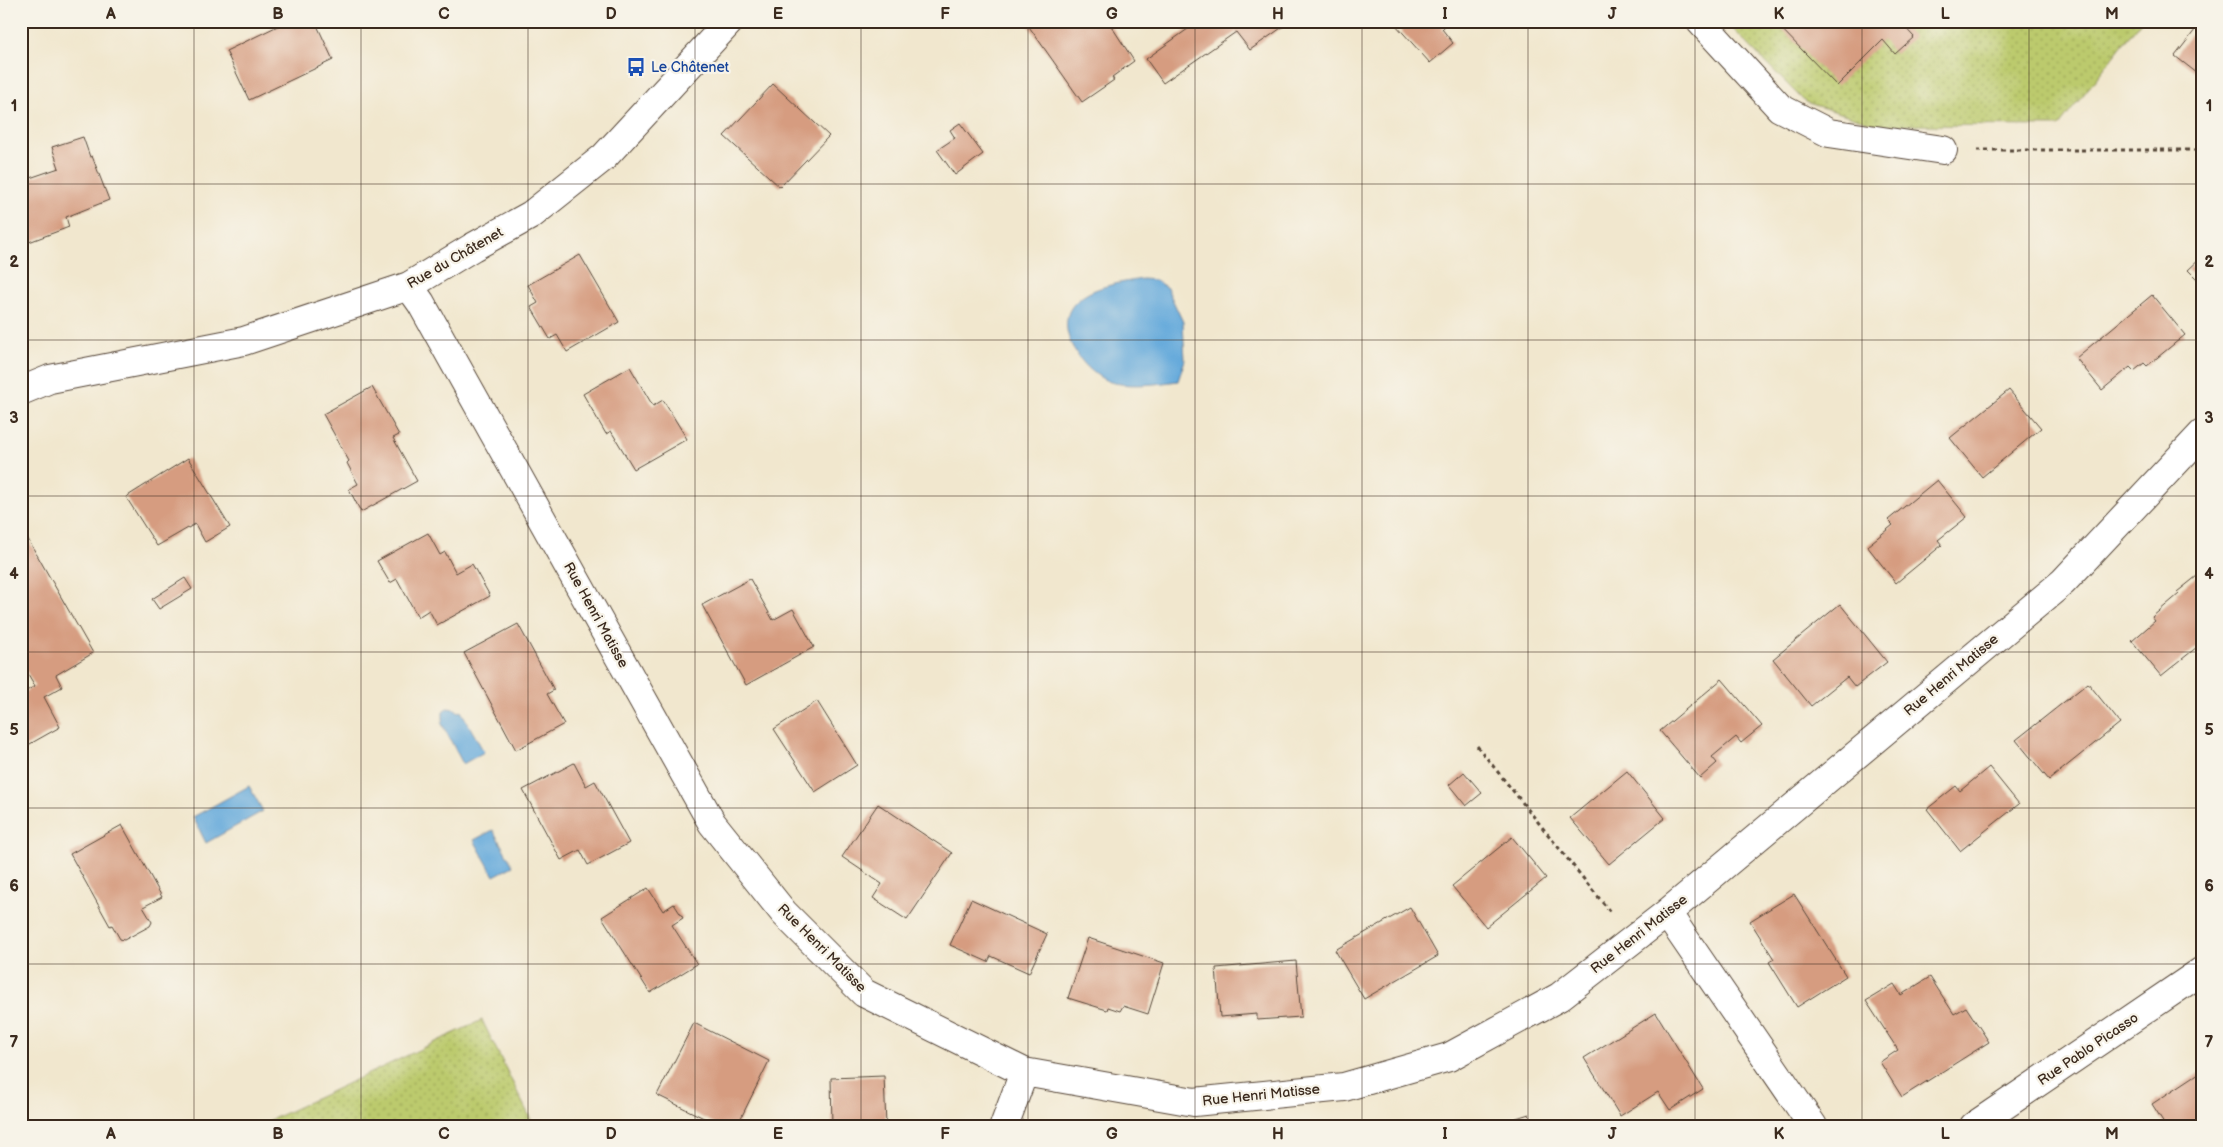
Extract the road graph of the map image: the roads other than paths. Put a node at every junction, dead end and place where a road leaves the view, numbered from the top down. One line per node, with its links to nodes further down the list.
1 (730, 21): 4 (street, Rue du Châtenet)
2 (1700, 21): 3 (street)
3 (1943, 150)
4 (408, 286): 5 (street, Rue du Châtenet); 9 (street, Rue Henri Matisse)
5 (21, 391)
6 (2202, 434): 7 (street, Rue Henri Matisse)
7 (1667, 913): 9 (street, Rue Henri Matisse); 11 (street)
8 (2202, 971): 12 (street, Rue Pablo Picasso)
9 (1024, 1072): 10 (street)
10 (1004, 1126)
11 (1813, 1126)
12 (1974, 1126)

